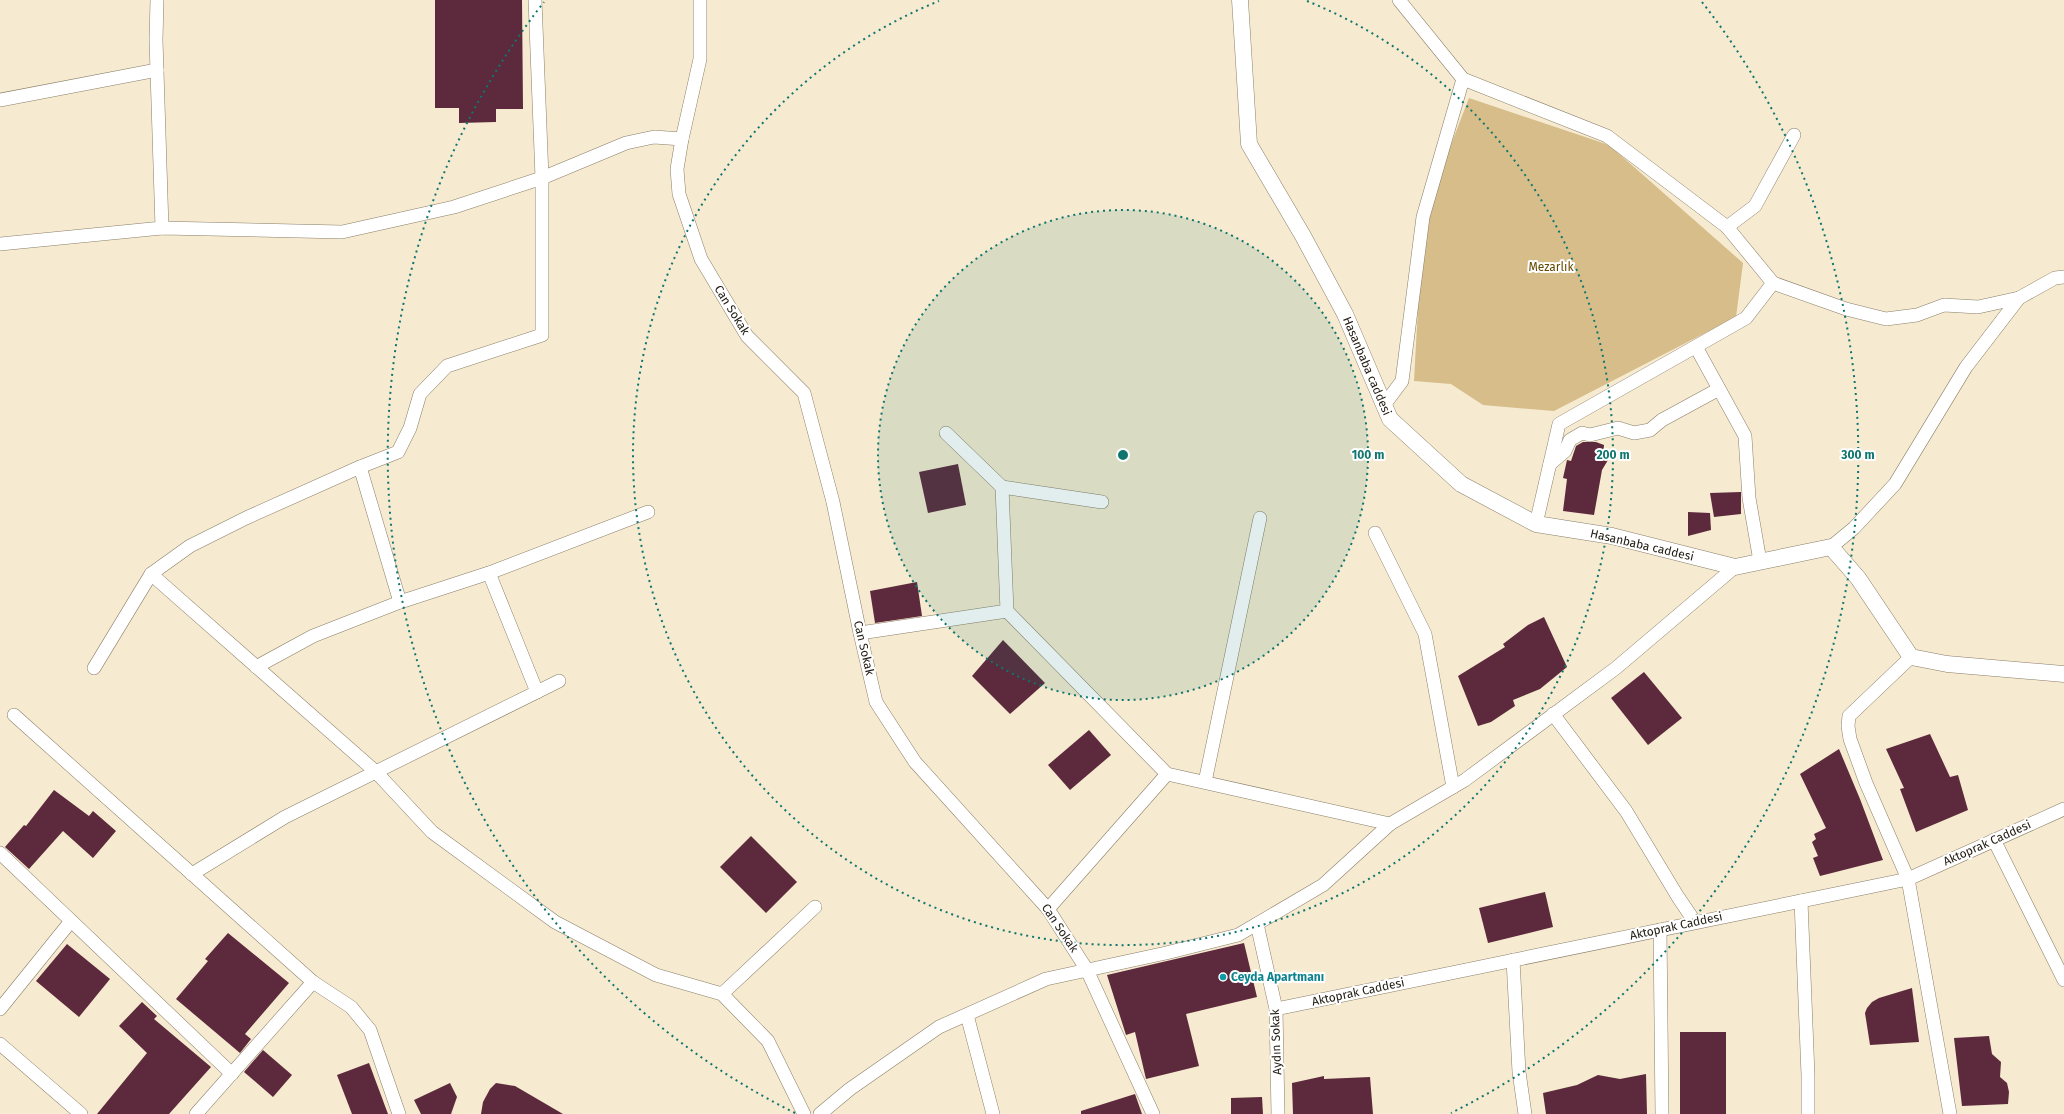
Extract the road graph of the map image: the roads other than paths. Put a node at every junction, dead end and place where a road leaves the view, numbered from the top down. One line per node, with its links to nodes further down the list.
1 (157, 0): 6 (street)
2 (535, 0): 11 (street)
3 (700, 0): 10 (street, Can Sokak)
4 (1240, 0): 20 (street, Hasanbaba caddesi)
5 (1399, 0): 7 (street)
6 (157, 70): 8 (street); 13 (street)
7 (1463, 79): 12 (street); 20 (street)
8 (0, 100)
9 (1794, 135): 12 (street)
10 (682, 139): 11 (street); 37 (street, Can Sokak)
11 (542, 178): 13 (street); 23 (street)
12 (1728, 227): 16 (street)
13 (162, 228): 14 (street)
14 (0, 244)
15 (2064, 277): 17 (street)
16 (1773, 284): 17 (street); 18 (street)
17 (2019, 298): 30 (street)
18 (1696, 347): 19 (street); 22 (street)
19 (1719, 390): 22 (street); 31 (street)
20 (1384, 405): 28 (street, Hasanbaba caddesi)
21 (946, 433): 24 (street)
22 (1550, 464): 28 (street)
23 (360, 467): 34 (street); 35 (street)
24 (1002, 487): 25 (street); 36 (street)
25 (1102, 502)
26 (648, 512): 33 (street)
27 (1260, 518): 48 (street)
28 (1536, 524): 32 (street, Hasanbaba caddesi)
29 (1375, 533): 49 (street)
30 (1830, 547): 31 (street); 38 (street)
31 (1760, 561): 32 (street)
32 (1735, 568): 44 (street)
33 (489, 573): 35 (street); 43 (street)
34 (151, 574): 39 (street); 40 (street)
35 (400, 602): 39 (street)
36 (1007, 611): 37 (street); 47 (street)
37 (860, 633): 58 (street, Can Sokak)
38 (1911, 657): 41 (street); 55 (street)
39 (256, 667): 46 (street)
40 (94, 668)
41 (2064, 674)
42 (559, 681): 43 (street)
43 (537, 692): 46 (street)
44 (1553, 714): 49 (street); 60 (street)
45 (14, 715): 54 (street)
46 (376, 772): 54 (street); 67 (street)
47 (1166, 774): 48 (street); 58 (street)
48 (1205, 782): 51 (street)
49 (1453, 787): 51 (street)
50 (2064, 808): 52 (street, Aktoprak Caddesi)
51 (1390, 824): 61 (street)
52 (1994, 840): 55 (street, Aktoprak Caddesi); 65 (street)
53 (0, 854): 59 (street)
54 (192, 874): 66 (street)
55 (1908, 879): 56 (street, Aktoprak Caddesi); 84 (street)
56 (1801, 901): 60 (street, Aktoprak Caddesi); 83 (street)
57 (815, 907): 67 (street)
58 (1048, 909): 64 (street, Can Sokak)
59 (71, 921): 68 (street); 72 (street)
60 (1696, 922): 62 (street, Aktoprak Caddesi)
61 (1257, 924): 64 (street); 69 (street, Aydın Sokak)
62 (1660, 930): 63 (street, Aktoprak Caddesi); 82 (street)
63 (1513, 960): 69 (street, Aktoprak Caddesi); 81 (street)
64 (1087, 970): 70 (street); 79 (street, Can Sokak)
65 (2064, 980)
66 (313, 982): 72 (street); 75 (street)
67 (722, 994): 76 (street)
68 (0, 1009)
69 (1276, 1009): 80 (street, Aydın Sokak)
70 (967, 1015): 77 (street); 78 (street)
71 (0, 1044): 73 (street)
72 (232, 1074): 74 (street)
73 (81, 1114)
74 (196, 1114)
75 (399, 1114)
76 (804, 1114)
77 (820, 1114)
78 (993, 1114)
79 (1152, 1114)
80 (1278, 1114)
81 (1525, 1114)
82 (1662, 1114)
83 (1808, 1114)
84 (1950, 1114)

